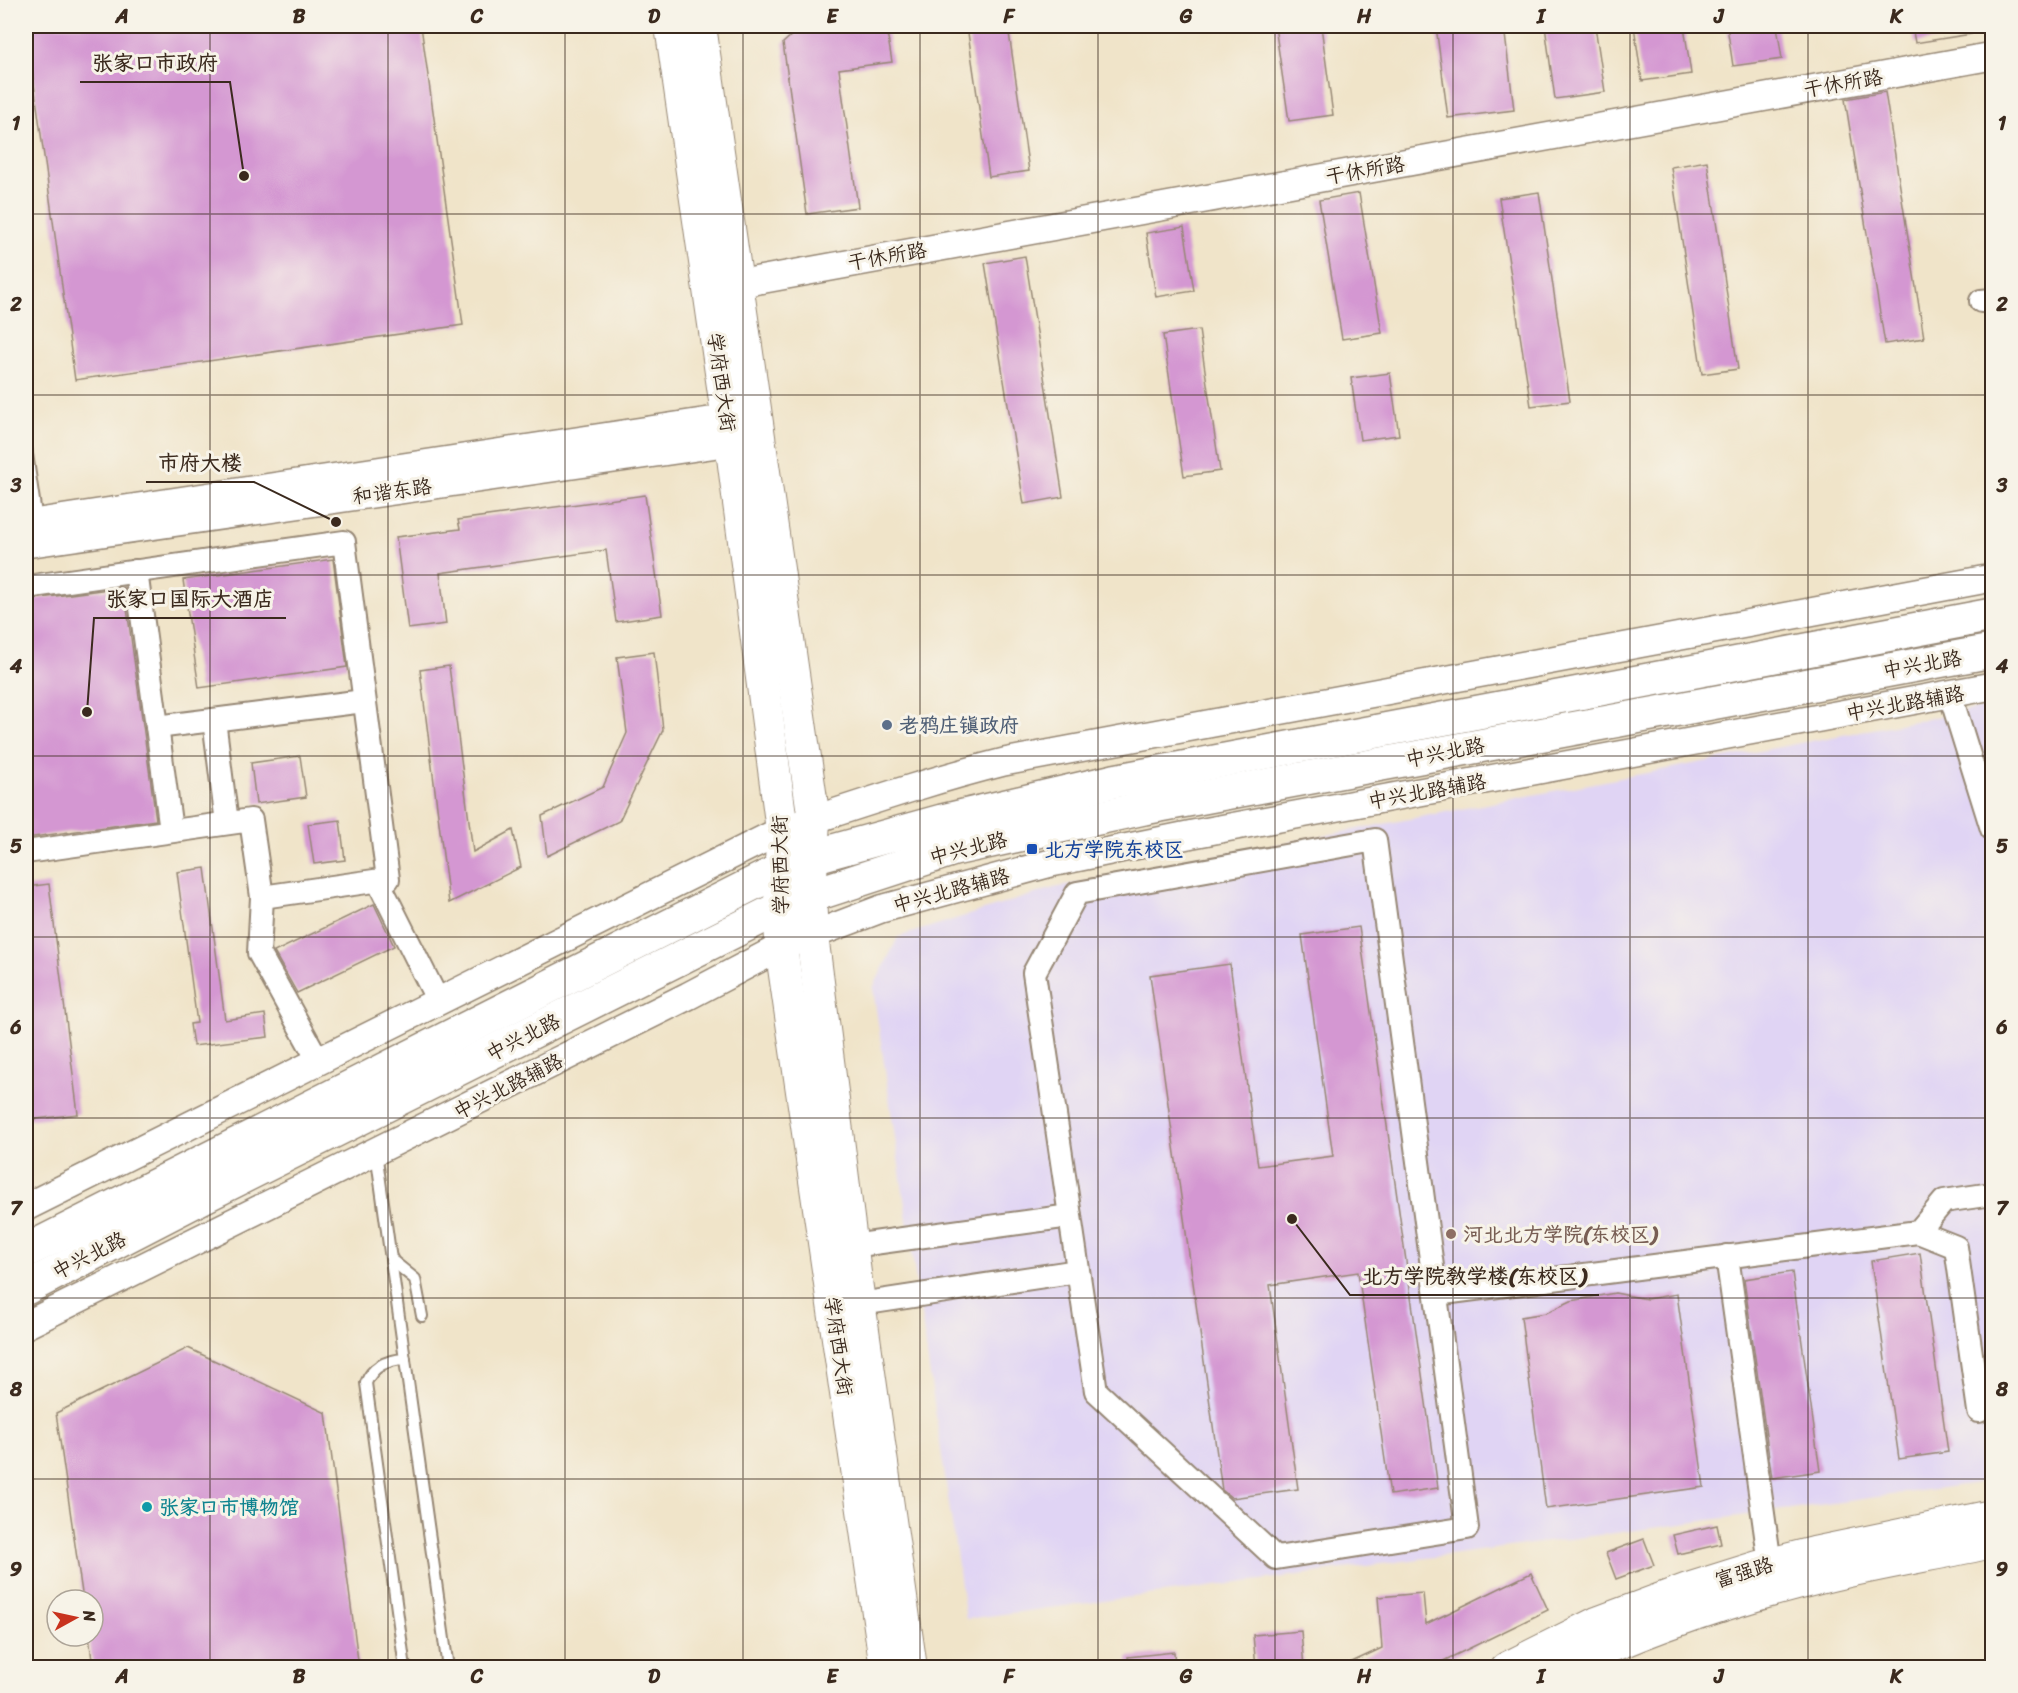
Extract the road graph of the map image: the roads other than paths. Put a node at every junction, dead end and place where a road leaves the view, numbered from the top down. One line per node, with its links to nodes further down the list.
1 (671, 26): 5 (main road, 学府西大街)
2 (700, 26): 4 (main road, 学府西大街)
3 (1992, 56): 4 (street, 干休所路)
4 (737, 284): 5 (main road, 学府西大街)
5 (743, 428): 7 (street, 和谐东路); 18 (main road, 学府西大街); 22 (main road, 学府西大街)
6 (26, 447): 7 (lane)
7 (32, 533)
8 (136, 571): 10 (street); 15 (street); 17 (street)
9 (1992, 578): 18 (street)
10 (26, 587)
11 (1992, 615): 24 (main road, 中兴北路)
12 (1992, 651): 27 (main road, 中兴北路)
13 (1992, 686): 14 (street, 中兴北路辅路)
14 (1950, 694): 20 (street); 30 (street, 中兴北路辅路)
15 (364, 701): 16 (street); 26 (street)
16 (214, 720): 17 (street); 19 (street)
17 (157, 727): 21 (street)
18 (814, 820): 22 (street); 24 (main road, 学府西大街)
19 (227, 823): 21 (street); 28 (street)
20 (1992, 829)
21 (171, 830): 23 (street)
22 (782, 830): 25 (main road, 学府西大街); 32 (street)
23 (26, 852)
24 (812, 857): 25 (main road, 中兴北路); 27 (main road, 学府西大街)
25 (780, 870): 29 (main road, 学府西大街); 40 (main road, 中兴北路)
26 (378, 881): 28 (street); 32 (street)
27 (810, 896): 29 (main road, 中兴北路); 30 (main road, 学府西大街)
28 (262, 897): 33 (street)
29 (780, 909): 31 (main road, 学府西大街); 44 (main road, 中兴北路)
30 (812, 935): 31 (street, 中兴北路辅路); 39 (main road, 学府西大街)
31 (781, 947): 34 (street, 中兴北路辅路); 56 (main road, 学府西大街)
32 (438, 1001): 33 (street)
33 (318, 1060): 36 (street)
34 (376, 1152): 42 (lane); 48 (street, 中兴北路辅路)
35 (1992, 1194): 38 (street)
36 (26, 1207)
37 (1070, 1216): 39 (street); 43 (street); 45 (street)
38 (1918, 1232): 41 (street); 50 (street)
39 (852, 1246): 46 (main road, 学府西大街)
40 (26, 1251)
41 (1727, 1256): 45 (street); 53 (street)
42 (391, 1257): 47 (lane); 49 (lane)
43 (1078, 1271): 45 (street); 46 (street)
44 (26, 1288)
45 (1436, 1294)
46 (860, 1304): 57 (main road, 学府西大街)
47 (422, 1316)
48 (26, 1325)
49 (405, 1359): 54 (lane); 55 (lane)
50 (1979, 1411)
51 (1992, 1516): 53 (main road, 富强路)
52 (1992, 1542): 59 (main road, 富强路)
53 (1770, 1564): 58 (main road, 富强路)
54 (405, 1668)
55 (448, 1668)
56 (886, 1668)
57 (911, 1668)
58 (1507, 1668)
59 (1563, 1668)

